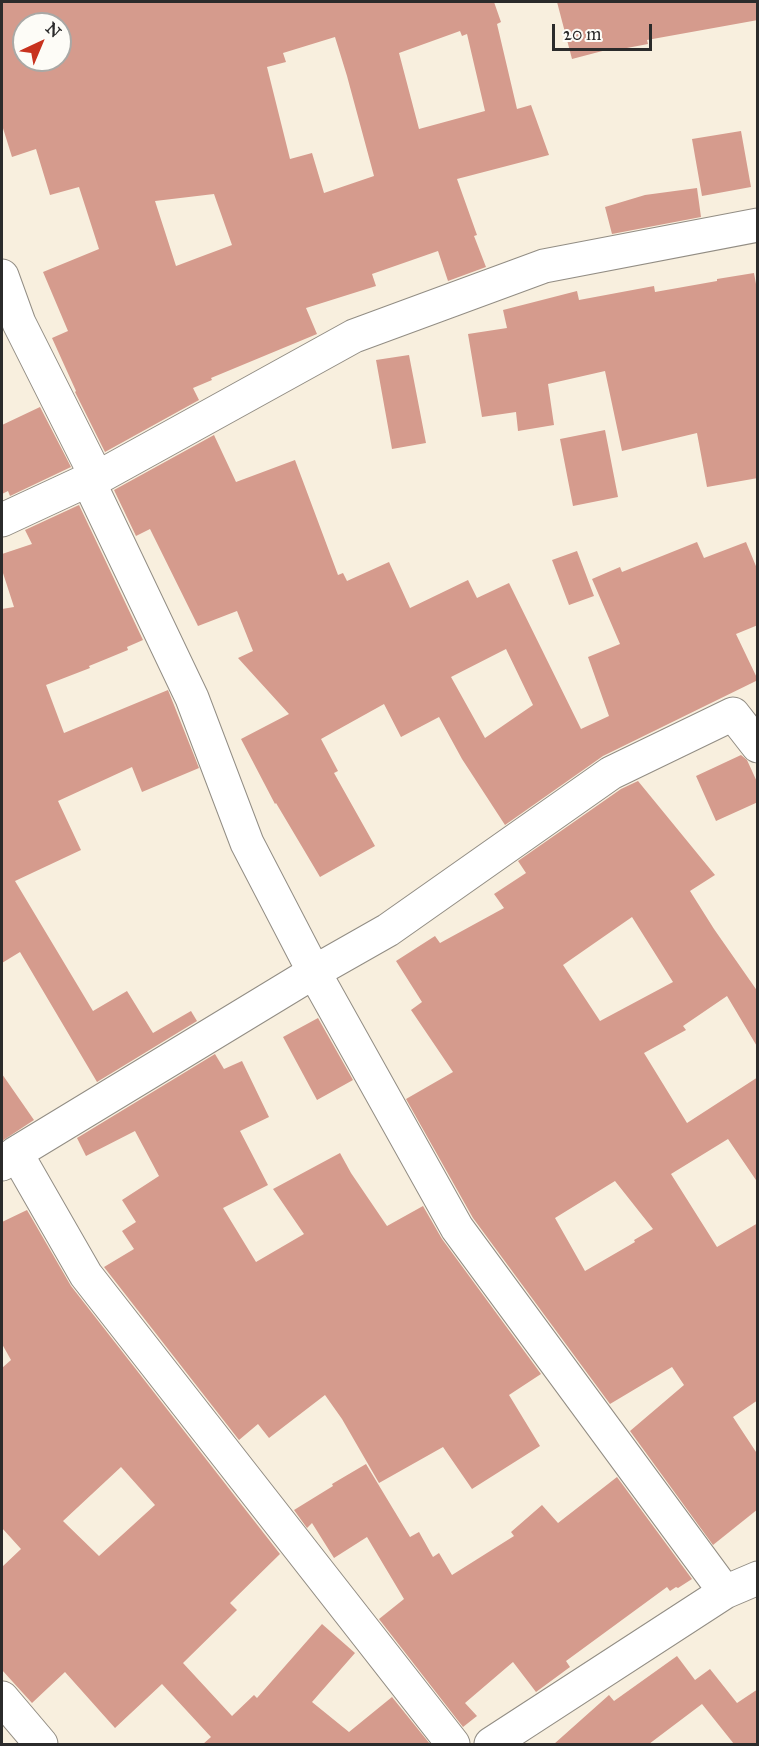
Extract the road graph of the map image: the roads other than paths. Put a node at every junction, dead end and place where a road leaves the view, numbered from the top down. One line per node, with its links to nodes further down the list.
1 (758, 225): 3 (street)
2 (2, 276): 3 (street)
3 (92, 479): 4 (street); 6 (street)
4 (2, 520)
5 (758, 746): 6 (street)
6 (314, 972): 7 (street); 9 (street)
7 (9, 1158): 12 (street)
8 (758, 1578): 9 (street)
9 (725, 1592): 13 (street)
10 (2, 1698): 11 (street)
11 (41, 1744)
12 (453, 1744)
13 (491, 1744)

